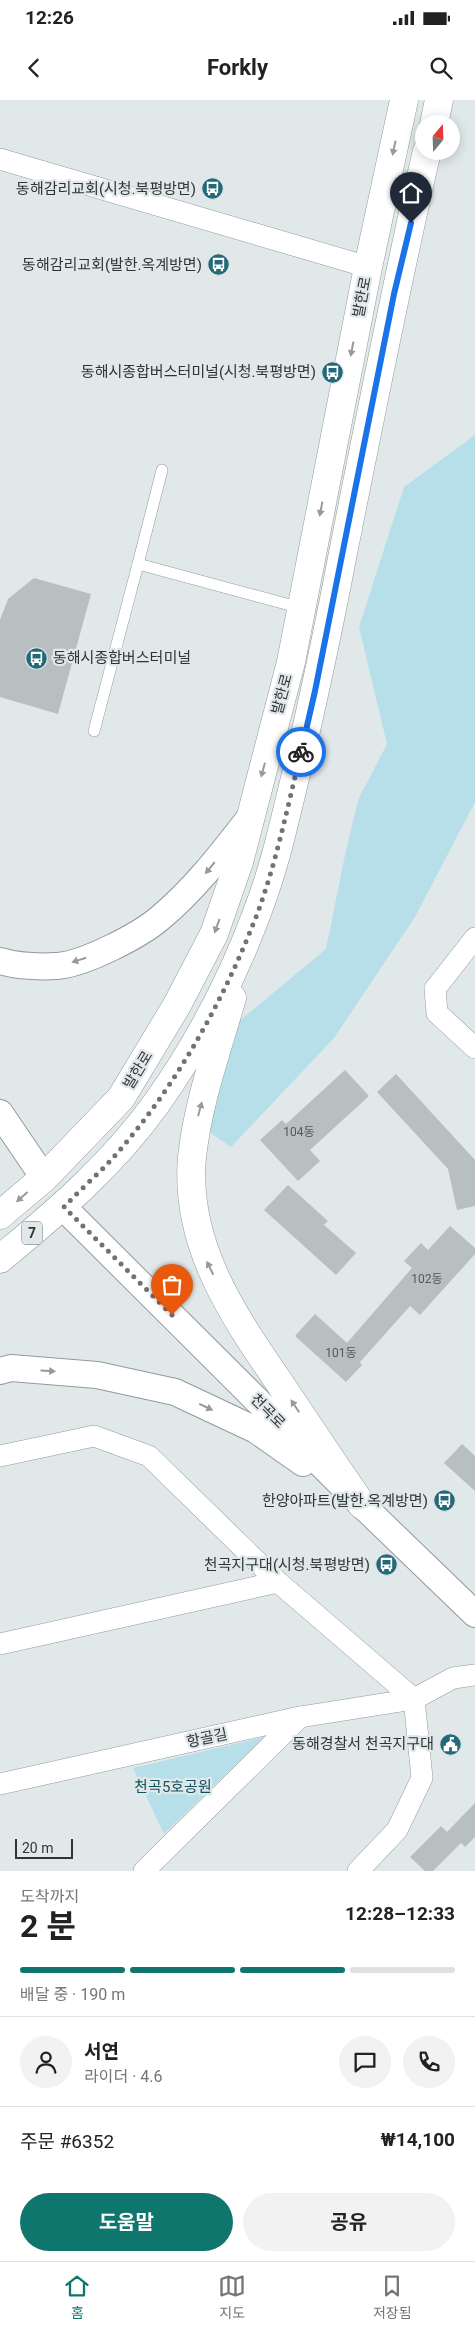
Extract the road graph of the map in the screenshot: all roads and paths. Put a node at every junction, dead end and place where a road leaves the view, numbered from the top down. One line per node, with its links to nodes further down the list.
1 (404, 100): 6 (main road, 발한로 / 7, one-way to 6)
2 (439, 100): 3 (main road)
3 (436, 115)
4 (0, 159): 6 (street)
5 (425, 160): 7 (main road, 7)
6 (368, 267): 7 (main road); 10 (main road, 발한로 / 7, one-way to 10)
7 (398, 276): 13 (main road, 7)
8 (162, 470): 9 (lane)
9 (138, 564): 10 (lane); 11 (lane)
10 (301, 608): 12 (main road, 발한로 / 7, one-way to 12)
11 (94, 731)
12 (251, 816): 15 (street, one-way to 15); 18 (main road, 발한로 / 7, one-way to 18)
13 (259, 908): 19 (main road, 7); 24 (main road, one-way to 13)
14 (475, 938): 16 (street)
15 (0, 961)
16 (475, 1048)
17 (0, 1112): 18 (street)
18 (44, 1178): 19 (main road); 20 (main road, 발한로 / 7, one-way to 20)
19 (64, 1207): 21 (main road, 7); 24 (street, 천곡로)
20 (0, 1215)
21 (0, 1259)
22 (0, 1371): 24 (street, one-way to 24)
23 (0, 1456): 25 (street)
24 (362, 1504): 26 (street, 천곡로)
25 (278, 1582): 27 (street); 29 (street)
26 (475, 1614)
27 (0, 1644)
28 (475, 1675): 29 (street, 항골길)
29 (414, 1699): 30 (street, 항골길); 33 (street)
30 (300, 1718): 31 (street, 항골길); 32 (street)
31 (0, 1784)
32 (144, 1871)
33 (358, 1871)

